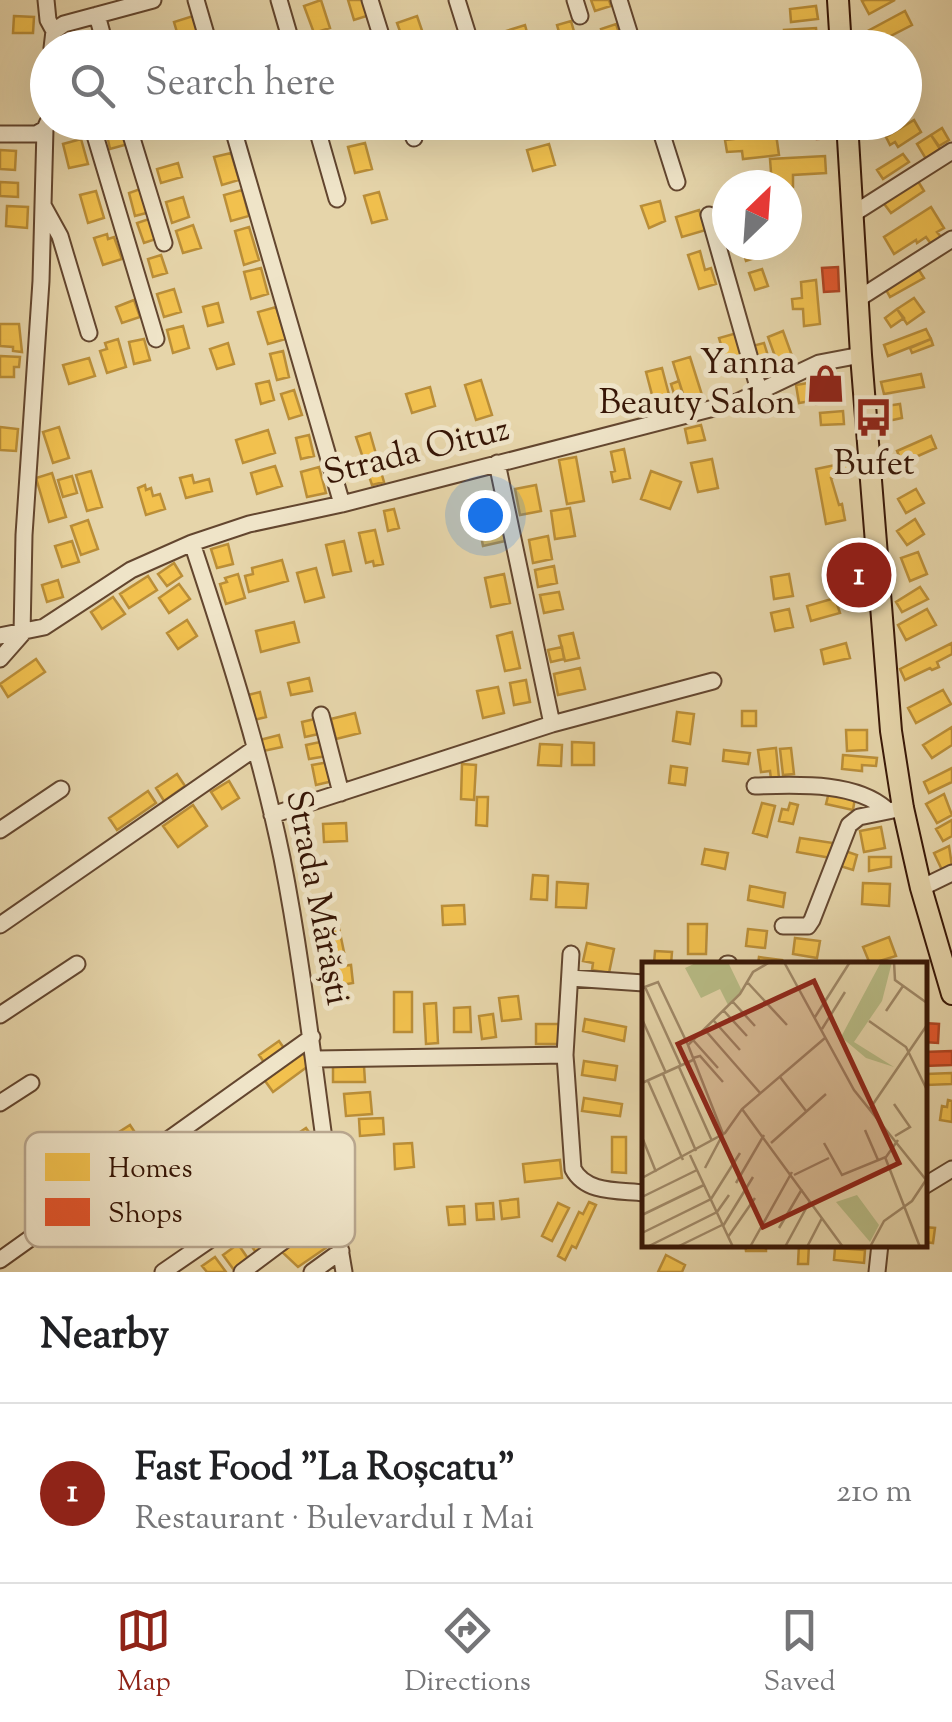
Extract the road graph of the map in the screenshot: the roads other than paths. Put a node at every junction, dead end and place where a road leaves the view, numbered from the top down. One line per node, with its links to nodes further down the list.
1 (46, 0): 10 (street)
2 (153, 0): 9 (street)
3 (196, 0): 13 (street)
4 (279, 0): 14 (street)
5 (370, 0): 15 (street)
6 (457, 0): 16 (street)
7 (619, 0): 17 (street)
8 (838, 0): 18 (main road)
9 (97, 15): 11 (street); 12 (street)
10 (51, 30)
11 (60, 30)
12 (101, 30)
13 (205, 30)
14 (288, 30)
15 (379, 30)
16 (466, 30)
17 (628, 30)
18 (840, 30)
19 (0, 134): 20 (street)
20 (30, 134)
21 (46, 140): 31 (street)
22 (96, 140): 38 (street)
23 (132, 140): 35 (street)
24 (236, 140): 42 (street)
25 (320, 140): 30 (street)
26 (664, 140): 29 (street)
27 (847, 140): 32 (main road)
28 (952, 151): 32 (street)
29 (677, 182)
30 (337, 200)
31 (44, 207): 37 (street); 44 (street)
32 (853, 214): 36 (main road)
33 (709, 215): 40 (street)
34 (952, 238): 36 (street)
35 (164, 244)
36 (858, 298): 39 (main road)
37 (88, 332)
38 (156, 339)
39 (861, 355): 40 (street, Strada Oituz); 54 (main road)
40 (760, 394): 41 (street, Strada Oituz)
41 (497, 463): 42 (street, Strada Oituz); 49 (street)
42 (342, 504): 43 (street, Strada Oituz)
43 (192, 543): 44 (street, Strada Oituz); 50 (street, Strada Mărăști)
44 (22, 634): 45 (street, Strada Oituz); 46 (street)
45 (0, 636)
46 (0, 659)
47 (713, 682): 49 (street)
48 (321, 715): 53 (street)
49 (552, 724): 53 (street)
50 (254, 748): 55 (street, Strada Mărăști); 59 (street)
51 (755, 786): 54 (street)
52 (61, 789): 56 (street)
53 (341, 793): 55 (street)
54 (895, 809): 58 (main road); 60 (street)
55 (272, 815): 67 (street, Strada Mărăști)
56 (0, 830)
57 (952, 872): 58 (street)
58 (922, 888): 65 (main road)
59 (0, 925)
60 (783, 926)
61 (572, 954): 63 (street)
62 (77, 964): 66 (street)
63 (570, 978): 64 (street); 68 (street)
64 (642, 983)
65 (952, 994)
66 (0, 1015)
67 (312, 1036): 69 (street, Strada Mărăști); 72 (street)
68 (565, 1055): 69 (street); 76 (street)
69 (316, 1059): 73 (street, Strada Mărăști)
70 (31, 1084): 71 (street)
71 (0, 1103)
72 (178, 1132)
73 (324, 1132)
74 (952, 1169): 75 (street)
75 (927, 1184)
76 (642, 1193)
77 (25, 1242): 83 (street)
78 (199, 1247): 84 (street)
79 (275, 1247): 85 (street)
80 (340, 1247): 82 (street, Strada Mărăști)
81 (880, 1247): 88 (street)
82 (340, 1250): 86 (street); 87 (street, Strada Mărăști)
83 (0, 1260)
84 (163, 1272)
85 (242, 1272)
86 (312, 1272)
87 (344, 1272)
88 (877, 1272)

